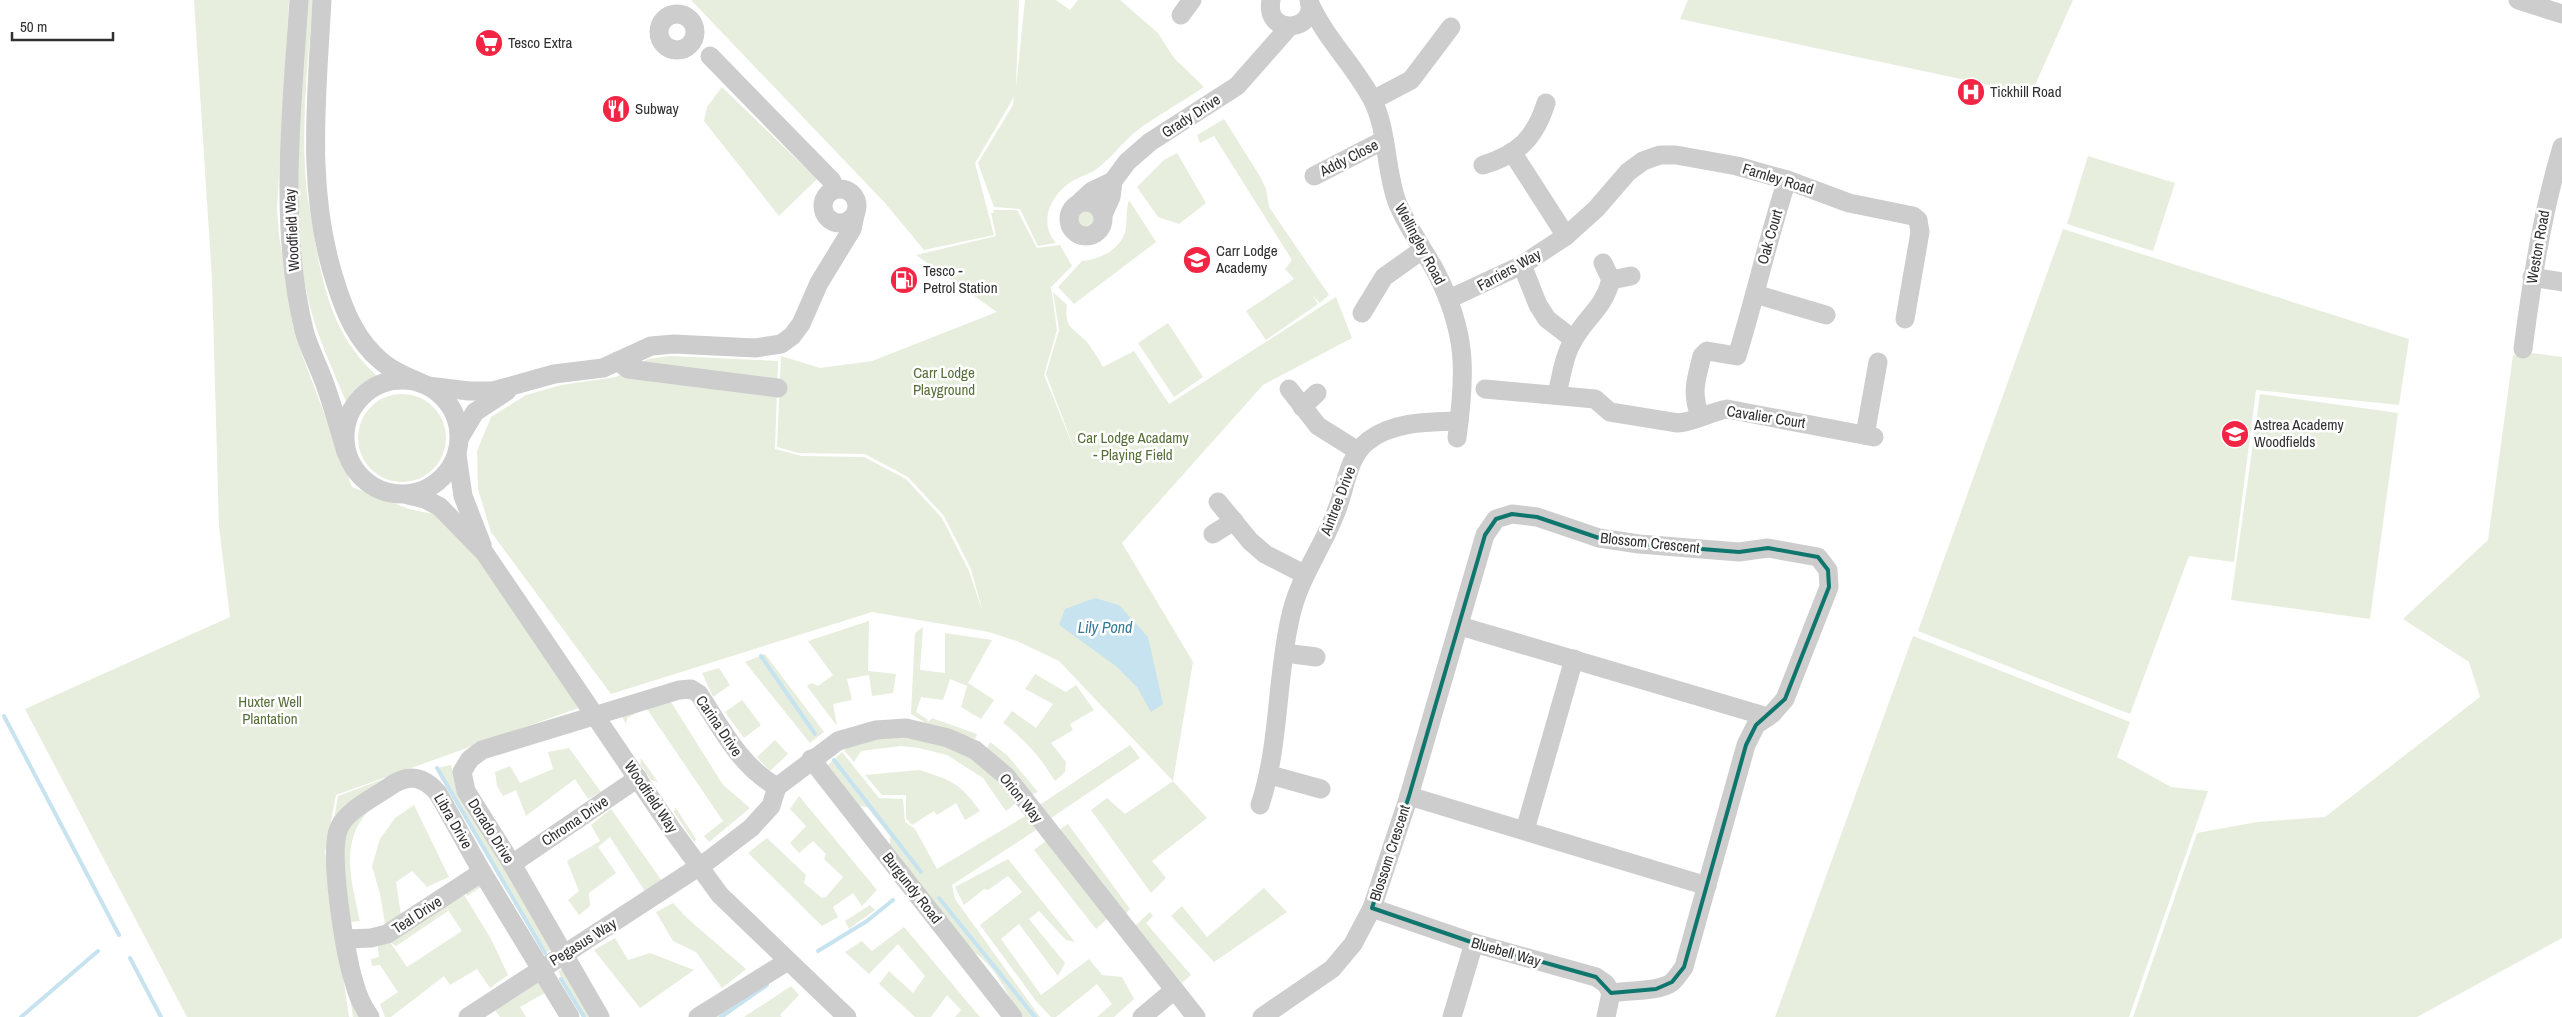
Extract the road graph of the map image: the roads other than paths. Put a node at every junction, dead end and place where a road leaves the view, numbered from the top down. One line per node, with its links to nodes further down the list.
1 (299, 0): 56 (street, Woodfield Way)
2 (322, 0): 45 (street, Woodfield Way)
3 (2518, 0): 6 (street)
4 (1309, 2): 7 (street, Grady Drive); 10 (street, Wellingley Road)
5 (1269, 5): 7 (street); 12 (street)
6 (2562, 14)
7 (1292, 26): 10 (street); 12 (street, Grady Drive)
8 (1451, 27): 14 (street)
9 (694, 28): 11 (street); 11 (street); 13 (street)
10 (1326, 35): 14 (street, Wellingley Road)
11 (682, 49): 13 (street)
12 (1268, 50): 22 (street, Grady Drive)
13 (710, 56): 23 (street)
14 (1372, 100): 16 (street, Wellingley Road)
15 (1546, 103): 18 (street)
16 (1384, 140): 20 (street, Addy Close); 30 (street, Wellingley Road)
17 (2562, 147): 33 (street, Weston Road)
18 (1512, 152): 19 (street); 28 (street)
19 (1483, 165)
20 (1314, 176)
21 (1787, 180): 28 (street, Farnley Road); 35 (street, Oak Court); 39 (street, Farnley Road)
22 (1113, 181): 24 (street, Grady Drive); 26 (street, Grady Drive)
23 (834, 190): 25 (street); 27 (street)
24 (1081, 200): 26 (street); 26 (street, Grady Drive)
25 (855, 215): 27 (street); 29 (street)
26 (1103, 215)
27 (829, 220): 29 (street)
28 (1566, 236): 31 (street, Farriers Way)
29 (837, 250): 42 (street)
30 (1422, 250): 36 (street, Wellingley Road); 37 (street)
31 (1522, 265): 36 (street, Farriers Way); 40 (street)
32 (1631, 276): 40 (street)
33 (2532, 277): 34 (street); 41 (street, Weston Road)
34 (2562, 282)
35 (1756, 294): 38 (street); 52 (street, Oak Court)
36 (1449, 299): 53 (street, Wellingley Road)
37 (1362, 313)
38 (1826, 316)
39 (1905, 319)
40 (1573, 339): 50 (street)
41 (2523, 349)
42 (618, 362): 44 (street); 46 (street)
43 (1878, 362): 52 (street, Cavalier Court)
44 (521, 383): 45 (street); 54 (street)
45 (425, 385): 54 (street); 56 (street)
46 (778, 388)
47 (1288, 389): 51 (street)
48 (1485, 389): 50 (street, Cavalier Court)
49 (1317, 393): 51 (street)
50 (1557, 395): 52 (street, Cavalier Court)
51 (1302, 407): 55 (street)
52 (1700, 416)
53 (1458, 429): 55 (street, Aintree Drive)
54 (458, 446): 57 (street); 61 (street, Woodfield Way)
55 (1358, 451): 62 (street, Aintree Drive)
56 (346, 452): 57 (street)
57 (408, 495): 61 (street, Woodfield Way)
58 (1218, 502): 59 (street)
59 (1234, 521): 60 (street); 62 (street)
60 (1213, 534)
61 (484, 552): 67 (street, Woodfield Way)
62 (1304, 574): 64 (street, Aintree Drive)
63 (1460, 626): 66 (street); 68 (street, Blossom Crescent); 74 (street, Blossom Crescent)
64 (1285, 653): 65 (street); 70 (street, Aintree Drive)
65 (1316, 657)
66 (1574, 659): 68 (street); 76 (street)
67 (596, 716): 71 (street, Woodfield Way); 72 (street, Carina Drive); 77 (street, Dorado Drive)
68 (1768, 717): 80 (street, Blossom Crescent)
69 (811, 759): 72 (street, Orion Way); 87 (street, Orion Way); 95 (street, Burgundy Road)
70 (1270, 775): 73 (street); 75 (street, Aintree Drive)
71 (638, 778): 77 (street, Chroma Drive); 78 (street, Woodfield Way)
72 (776, 787): 78 (street)
73 (1321, 789)
74 (1409, 796): 76 (street); 81 (street, Blossom Crescent)
75 (1260, 805)
76 (1524, 830): 80 (street)
77 (512, 864): 84 (street, Dorado Drive)
78 (698, 867): 84 (street, Pegasus Way); 85 (street, Woodfield Way)
79 (482, 872): 82 (street, Teal Drive); 82 (street, Libra Drive); 86 (street, Libra Drive)
80 (1707, 886): 88 (street, Blossom Crescent)
81 (1372, 908): 83 (street, Bluebell Way); 98 (street, Blossom Crescent)
82 (345, 939): 89 (street, Libra Drive)
83 (1474, 943): 88 (street, Bluebell Way); 99 (street)
84 (563, 955): 86 (street, Pegasus Way); 92 (street, Dorado Drive)
85 (788, 961): 93 (street); 94 (street, Woodfield Way)
86 (540, 970): 90 (street, Pegasus Way); 91 (street, Libra Drive)
87 (1173, 991): 96 (street); 97 (street, Orion Way)
88 (1611, 993): 100 (street)
89 (370, 1017)
90 (468, 1017)
91 (570, 1017)
92 (600, 1017)
93 (698, 1017)
94 (847, 1017)
95 (1014, 1017)
96 (1142, 1017)
97 (1196, 1017)
98 (1262, 1017)
99 (1452, 1017)
100 (1606, 1017)

